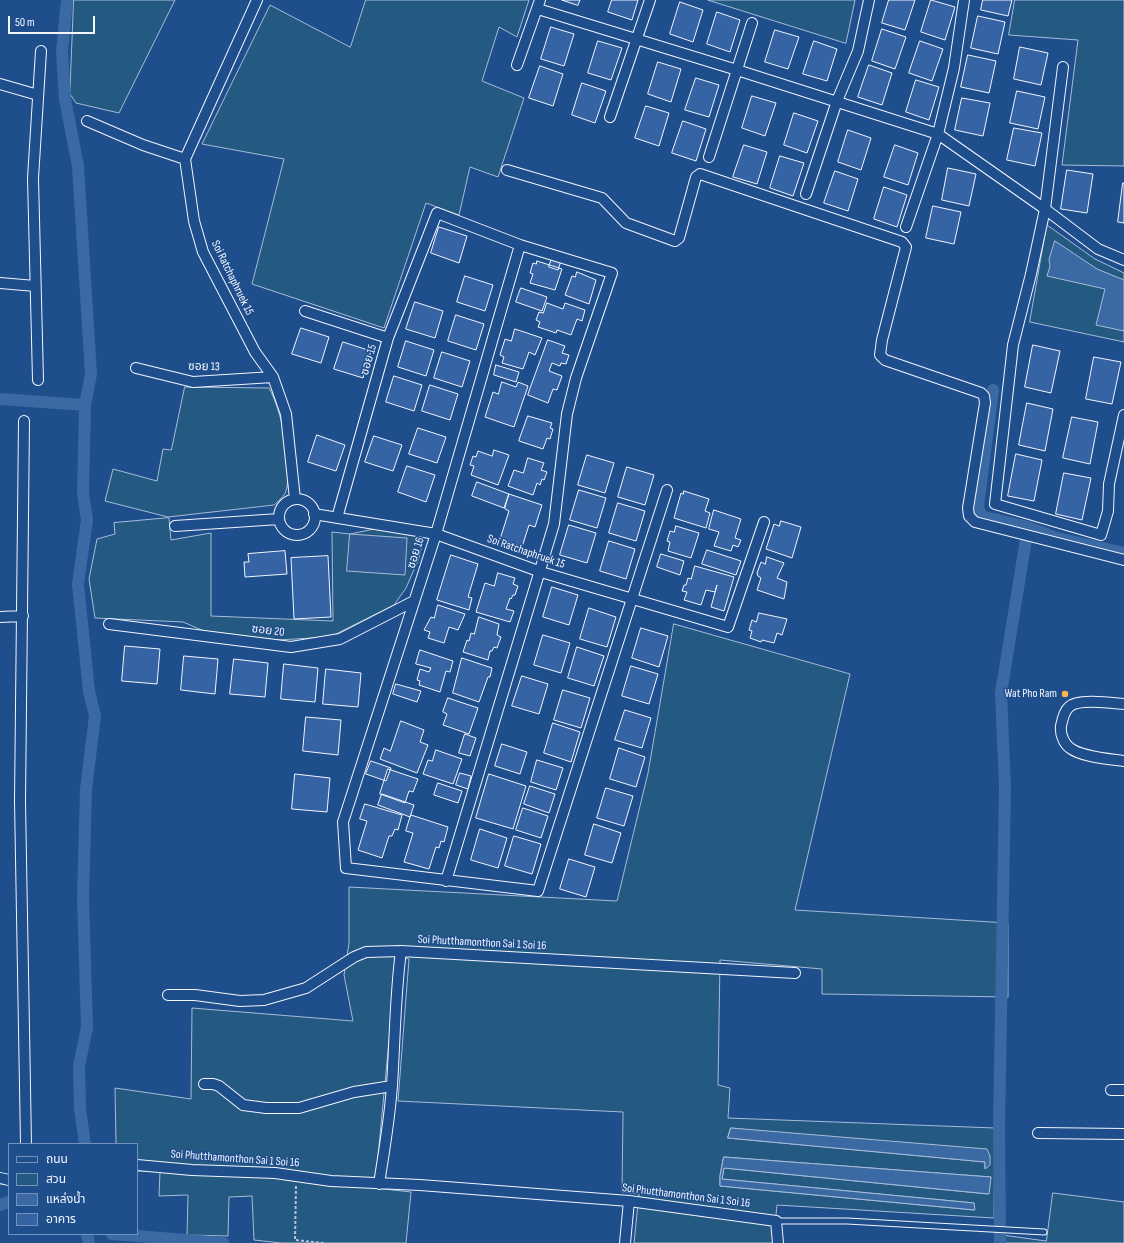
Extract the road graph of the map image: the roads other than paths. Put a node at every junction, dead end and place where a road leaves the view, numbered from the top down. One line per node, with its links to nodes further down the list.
1 (257, 0): 19 (street)
2 (650, 0): 7 (street)
3 (870, 0): 14 (street)
4 (964, 0): 17 (street)
5 (539, 4): 7 (street); 9 (street)
6 (752, 23): 11 (street)
7 (636, 39): 11 (street); 15 (street)
8 (41, 51): 13 (street)
9 (517, 65)
10 (1063, 67): 22 (street)
11 (737, 70): 14 (street); 18 (street)
12 (0, 84): 13 (street)
13 (38, 95): 27 (street)
14 (838, 101): 17 (street); 21 (street)
15 (610, 117)
16 (87, 121): 19 (street)
17 (938, 134): 22 (street); 23 (street)
18 (709, 157)
19 (185, 159): 31 (street, Soi Ratchaphruek 15)
20 (507, 170): 43 (street)
21 (806, 194)
22 (1045, 209): 25 (street); 33 (street)
23 (906, 226)
24 (520, 245): 29 (street, ซอย 15); 42 (street, ซอย 16); 44 (street)
25 (1124, 260)
26 (0, 283): 27 (street)
27 (36, 286): 32 (street)
28 (305, 311): 29 (street)
29 (388, 338): 38 (street, ซอย 15)
30 (136, 368): 31 (street, ซอย 13)
31 (273, 377): 36 (street, Soi Ratchaphruek 15)
32 (38, 380)
33 (1124, 414)
34 (24, 421): 47 (street)
35 (667, 490): 45 (street)
36 (295, 500): 37 (street); 39 (street)
37 (314, 514): 38 (street, Soi Ratchaphruek 15); 39 (street)
38 (337, 518): 42 (street, Soi Ratchaphruek 15)
39 (279, 519): 41 (street)
40 (764, 522): 45 (street, Soi Ratchaphruek 15)
41 (174, 526)
42 (436, 534): 44 (street, Soi Ratchaphruek 15); 46 (street, ซอย 16)
43 (1124, 560)
44 (541, 572): 45 (street, Soi Ratchaphruek 15); 52 (street)
45 (630, 600): 52 (street)
46 (414, 601): 49 (street, ซอย 20); 52 (street, ซอย 16)
47 (23, 616): 48 (street); 62 (street)
48 (0, 617)
49 (109, 624)
50 (1124, 704): 51 (street)
51 (1124, 762)
52 (446, 881)
53 (401, 951): 54 (street, Soi Phutthamonthon Sai 1 Soi 16); 55 (street); 57 (street, Soi Phutthamonthon Sai 1 Soi 16)
54 (796, 973)
55 (168, 995)
56 (204, 1084): 57 (street)
57 (392, 1086): 64 (street, Soi Phutthamonthon Sai 1 Soi 16)
58 (1111, 1090): 59 (street)
59 (1124, 1090)
60 (1038, 1133): 61 (street)
61 (1124, 1134)
62 (26, 1143)
63 (138, 1165): 64 (street, Soi Phutthamonthon Sai 1 Soi 16)
64 (379, 1184): 65 (street, Soi Phutthamonthon Sai 1 Soi 16)
65 (629, 1201): 66 (street, Soi Phutthamonthon Sai 1 Soi 16); 68 (street)
66 (776, 1221): 67 (lane); 69 (street)
67 (1044, 1232)
68 (625, 1243)
69 (778, 1243)

